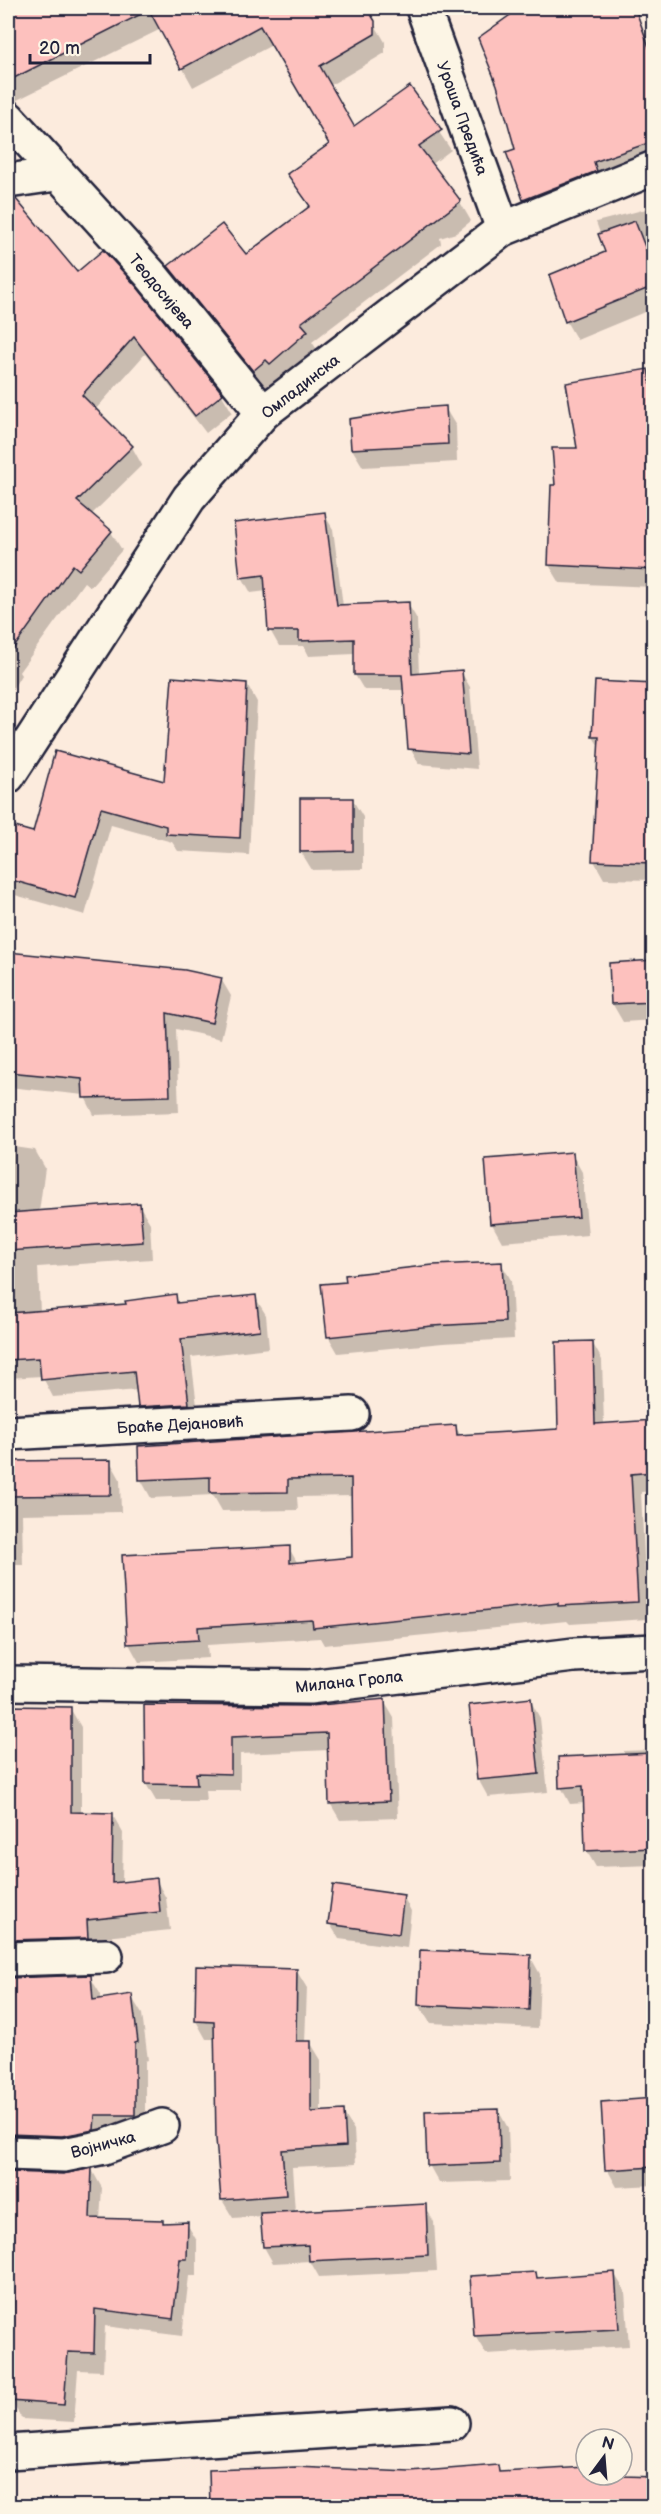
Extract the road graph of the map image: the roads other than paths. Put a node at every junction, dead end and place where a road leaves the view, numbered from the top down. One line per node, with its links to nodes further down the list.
1 (423, 8): 6 (street, Уроша Предића)
2 (8, 118): 4 (street, Теодосијева)
3 (654, 168): 6 (street, Омладинска)
4 (56, 174): 5 (street); 7 (street, Теодосијева)
5 (8, 181)
6 (503, 229): 7 (street, Омладинска)
7 (263, 413): 8 (street, Омладинска)
8 (8, 776)
9 (352, 1414): 10 (street, Браће Дејановић)
10 (8, 1433)
11 (654, 1651): 12 (street, Милана Грола)
12 (8, 1683)
13 (106, 1956): 14 (street)
14 (8, 1959)
15 (162, 2126): 16 (street, Војничка)
16 (8, 2153)
17 (452, 2423): 18 (street)
18 (8, 2452)

